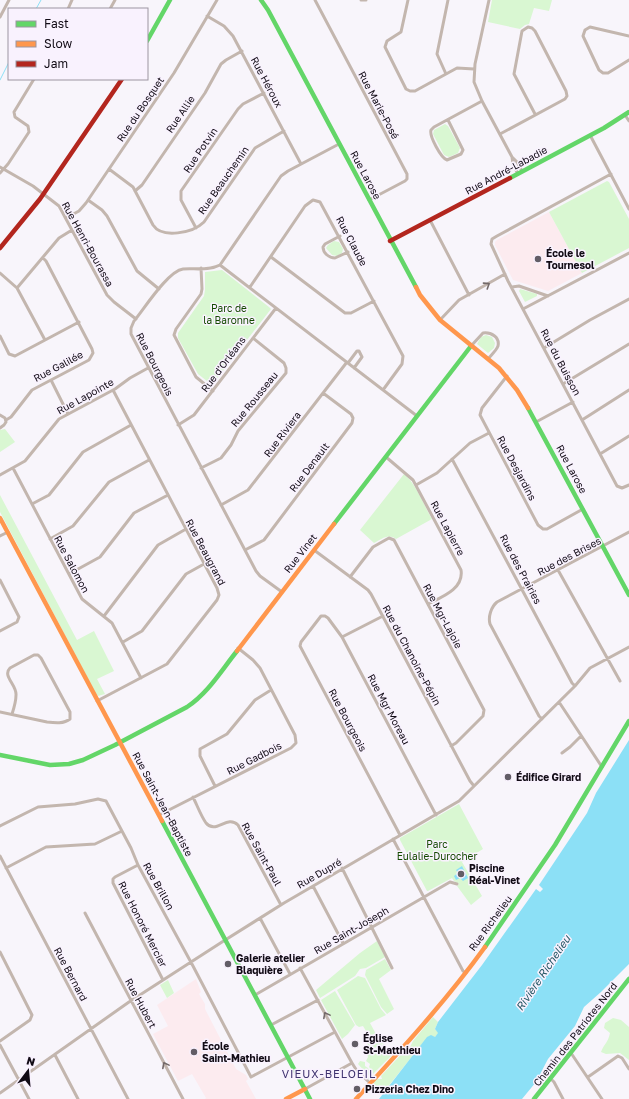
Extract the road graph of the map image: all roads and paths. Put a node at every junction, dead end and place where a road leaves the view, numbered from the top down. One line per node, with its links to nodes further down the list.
1 (9, 0): 12 (street)
2 (170, 0): 14 (street)
3 (217, 0): 11 (street, Rue du Bosquet)
4 (261, 0): 30 (street, Rue Larose)
5 (315, 0): 41 (street, Rue Marie-Posé)
6 (361, 0): 7 (street)
7 (366, 0)
8 (408, 0): 18 (street)
9 (448, 0): 18 (street)
10 (489, 0): 17 (street)
11 (207, 16): 15 (street, Rue Héroux); 34 (street, Rue du Bosquet)
12 (0, 17)
13 (629, 36): 16 (street)
14 (148, 39)
15 (242, 51): 21 (street, Rue Héroux); 38 (street, Rue Allie)
16 (629, 60)
17 (474, 69): 18 (street); 22 (street)
18 (446, 74)
19 (33, 80): 33 (street)
20 (121, 80): 39 (street)
21 (264, 93): 27 (street, Rue Héroux); 45 (street, Rue Potvin)
22 (482, 101): 25 (street); 28 (street)
23 (535, 114): 23 (street); 28 (street)
24 (627, 114): 26 (street); 29 (street, Rue André-Labadie)
25 (448, 120): 25 (street)
26 (629, 121)
27 (284, 131): 31 (street, Rue Héroux); 45 (street, Rue Beauchemin)
28 (500, 134): 35 (street)
29 (590, 135): 35 (street, Rue André-Labadie); 37 (street)
30 (339, 144): 31 (street); 41 (street, Rue Larose)
31 (301, 164): 54 (street)
32 (0, 167): 33 (street, Rue Henri-Bourassa)
33 (4, 169): 36 (street); 39 (street, Rue Henri-Bourassa)
34 (109, 169): 38 (street, Rue Beauchemin); 40 (street, Rue du Bosquet)
35 (520, 172): 44 (street, Rue André-Labadie)
36 (0, 173)
37 (611, 174): 42 (street); 57 (street, Rue du Buisson)
38 (135, 191): 45 (street, Rue Beauchemin)
39 (43, 194): 43 (street, Rue Henri-Bourassa); 49 (street)
40 (88, 200): 43 (street, Rue du Bosquet); 61 (street)
41 (369, 200): 48 (street, Rue Larose)
42 (629, 208)
43 (66, 218): 46 (street, Rue Henri-Bourassa)
44 (430, 220): 48 (street, Rue André-Labadie); 62 (street)
45 (196, 228)
46 (72, 230): 53 (street); 68 (street, Rue Henri-Bourassa)
47 (340, 236): 50 (street, Rue Claude); 50 (street); 52 (street, Rue Claude)
48 (390, 241): 69 (street, Rue Larose)
49 (0, 248)
50 (348, 252): 65 (street, Rue Claude)
51 (629, 252): 63 (street)
52 (271, 257): 60 (street, Rue Claude); 65 (street)
53 (43, 258): 59 (street); 70 (street, Rue Galilée)
54 (220, 265): 55 (street, Rue Bourgeois); 60 (street)
55 (201, 268): 61 (street, Rue Bourgeois); 85 (street)
56 (0, 272): 59 (street)
57 (505, 274): 58 (street, Rue du Buisson); 62 (street, one-way to 57)
58 (512, 287): 63 (street); 67 (street, Rue du Buisson)
59 (17, 288): 73 (street)
60 (250, 288): 66 (street)
61 (159, 289): 68 (street, Rue Bourgeois)
62 (469, 295): 69 (street)
63 (548, 296): 67 (street)
64 (629, 299): 76 (street)
65 (374, 301): 86 (street, Rue Claude)
66 (276, 308): 72 (street, Rue d'Orléans); 78 (street)
67 (523, 309): 76 (street, Rue du Buisson)
68 (136, 319): 79 (street, Rue Bourgeois)
69 (440, 320): 75 (street, Rue Larose)
70 (79, 322): 73 (street); 82 (street, Rue Galilée)
71 (0, 336): 73 (street)
72 (253, 338): 85 (street, Rue d'Orléans); 106 (street, Rue Rousseau)
73 (45, 340)
74 (629, 344): 83 (street)
75 (471, 346): 77 (street, Rue Larose); 77 (street); 92 (street, Rue Vinet)
76 (544, 348): 83 (street, Rue du Buisson)
77 (488, 359): 81 (street, Rue Larose)
78 (347, 363): 80 (street); 80 (street, Rue Riviera); 88 (street, Rue Riviera)
79 (148, 368): 84 (street, Rue Lapointe); 96 (street, Rue Bourgeois)
80 (354, 368): 86 (street)
81 (507, 376): 95 (street, Rue Larose); 99 (street, Rue Desjardins)
82 (51, 380): 90 (street); 93 (street, Rue Galilée)
83 (563, 384): 89 (street, Rue du Buisson)
84 (113, 390): 90 (street, Rue Lapointe); 97 (street, Rue Beaugrand)
85 (213, 390): 96 (street, Rue d'Orléans)
86 (383, 390): 92 (street)
87 (629, 390): 94 (street)
88 (323, 393): 112 (street, Rue Riviera); 121 (street, Rue Denault)
89 (573, 402): 94 (street, Rue du Buisson); 95 (street)
90 (68, 414): 105 (street, Rue Lapointe)
91 (0, 415): 93 (street)
92 (417, 416): 102 (street, Rue Vinet)
93 (6, 420): 98 (street, Rue Galilée)
94 (582, 420): 101 (street, Rue du Buisson)
95 (536, 422): 113 (street, Rue Larose)
96 (178, 425): 106 (street, Rue Bourgeois)
97 (131, 426): 104 (street, Rue Beaugrand); 111 (street)
98 (0, 428)
99 (489, 433): 103 (street); 113 (street, Rue Desjardins)
100 (629, 436): 101 (street)
101 (600, 454): 109 (street, Rue du Buisson)
102 (386, 457): 108 (street, Rue Lapierre); 122 (street, Rue Vinet)
103 (452, 459): 108 (street); 128 (street, Rue des Prairies)
104 (149, 460): 110 (street, Rue Beaugrand); 119 (street)
105 (13, 468): 107 (street, Rue Lapointe); 111 (street, Rue Salomon)
106 (201, 468): 112 (street, Rue Bourgeois)
107 (0, 475)
108 (416, 485): 131 (street, Rue Lapierre)
109 (629, 485)
110 (168, 495): 115 (street, Rue Beaugrand); 125 (street)
111 (32, 504): 119 (street, Rue Salomon)
112 (221, 505): 121 (street, Rue Bourgeois)
113 (583, 509): 120 (street, Rue Larose)
114 (0, 518): 116 (street, Rue Saint-Jean-Baptiste)
115 (186, 529): 123 (street, Rue Beaugrand); 132 (street)
116 (8, 532): 118 (street); 145 (street, Rue Saint-Jean-Baptiste)
117 (629, 532): 120 (street, Rue des Brises)
118 (0, 536)
119 (50, 539): 125 (street, Rue Salomon)
120 (602, 546): 124 (street, Rue des Brises); 130 (street, Rue Larose)
121 (245, 550): 129 (street, Rue Bourgeois)
122 (314, 550): 126 (street, Rue du Chanoine-Pépin); 129 (street, Rue Vinet)
123 (204, 564): 137 (street); 141 (street, Rue Beaugrand)
124 (558, 570): 128 (street, Rue des Brises); 140 (street)
125 (69, 574): 132 (street, Rue Salomon)
126 (350, 577): 131 (street, Rue Mgr-Lajoie); 134 (street, Rue du Chanoine-Pépin)
127 (0, 580): 135 (street)
128 (522, 589): 143 (street, Rue des Prairies); 149 (street, Rue des Brises)
129 (282, 592): 139 (street, Rue Vinet)
130 (629, 595)
131 (428, 604): 153 (street, Rue Mgr-Lajoie)
132 (104, 616): 137 (street, Rue Salomon)
133 (323, 616): 136 (street, Rue Mgr Moreau); 164 (street, Rue Bourgeois)
134 (383, 616): 136 (street); 153 (street, Rue du Chanoine-Pépin)
135 (0, 630)
136 (342, 637): 160 (street, Rue Mgr Moreau)
137 (123, 642): 141 (street, Rue Salomon)
138 (629, 647): 140 (street, Rue Dupré)
139 (238, 648): 144 (street, Rue Gadbois); 152 (street, Rue Vinet)
140 (608, 659): 142 (street); 143 (street, Rue Dupré)
141 (141, 678): 145 (street, Rue Beaugrand)
142 (620, 681)
143 (575, 686): 146 (street, Rue Dupré)
144 (271, 690): 157 (street); 157 (street, Rue Gadbois)
145 (97, 702): 152 (street, Rue Saint-Jean-Baptiste)
146 (559, 702): 149 (street, Rue Dupré); 151 (street)
147 (0, 712): 148 (street)
148 (12, 714): 148 (street)
149 (542, 719): 158 (street, Rue Dupré)
150 (629, 720): 156 (street, Rue Richelieu)
151 (581, 736): 154 (street); 156 (street)
152 (120, 743): 155 (street, Rue Vinet); 161 (street, Rue Saint-Jean-Baptiste)
153 (451, 746): 158 (street, Rue du Chanoine-Pépin)
154 (562, 753)
155 (0, 755)
156 (602, 767): 183 (street, Rue Richelieu)
157 (215, 786): 159 (street, Rue Gadbois)
158 (474, 786): 160 (street, Rue Dupré)
159 (193, 797): 161 (street, Rue Gadbois); 173 (street, Rue Saint-Paul)
160 (436, 814): 164 (street, Rue Dupré)
161 (159, 815): 177 (street, Rue Saint-Jean-Baptiste)
162 (0, 826): 163 (street, Rue Brillon)
163 (122, 831): 167 (street, Rue Brillon); 168 (street)
164 (400, 835): 165 (street, Rue Dupré)
165 (393, 839): 169 (street, Rue Dupré); 172 (street)
166 (0, 856): 168 (street, Rue Bernard)
167 (138, 865): 180 (street, Rue Brillon); 186 (street, Rue Honoré Mercier)
168 (6, 868): 191 (street, Rue Bernard)
169 (342, 868): 171 (street, Rue Dupré); 176 (street)
170 (457, 884): 172 (street, Rue Saint-Joseph)
171 (313, 886): 173 (street, Rue Dupré); 178 (street)
172 (423, 898): 176 (street, Rue Saint-Joseph); 183 (street)
173 (281, 905): 175 (street, Rue Dupré)
174 (85, 914): 188 (street, Rue Hubert)
175 (260, 918): 177 (street, Rue Dupré); 184 (street)
176 (372, 927): 178 (street, Rue Saint-Joseph); 182 (street)
177 (225, 939): 180 (street, Rue Dupré); 187 (street, Rue Saint-Jean-Baptiste)
178 (344, 943): 181 (street, Rue Saint-Joseph)
179 (0, 952): 193 (street)
180 (191, 961): 186 (street, Rue Dupré); 197 (street, Rue Brillon)
181 (300, 968): 184 (street, Rue Saint-Joseph); 189 (street)
182 (392, 968)
183 (466, 973): 203 (street, Rue Richelieu)
184 (290, 974): 187 (street, Rue Saint-Joseph)
185 (629, 979): 195 (street, Chemin des Patriotes Nord)
186 (163, 980): 188 (street, Rue Dupré)
187 (255, 995): 190 (street, Rue Saint-Jean-Baptiste)
188 (132, 1000): 191 (street, Rue Dupré); 209 (street, Rue Hubert, one-way to 188)
189 (318, 1000): 190 (street); 192 (street, one-way to 189)
190 (271, 1025): 197 (street, Rue Saint-Jean-Baptiste)
191 (91, 1028): 196 (street, Rue Dupré); 208 (street, Rue Bernard)
192 (335, 1032): 197 (street); 198 (street)
193 (0, 1041)
194 (0, 1044): 202 (street)
195 (571, 1053): 200 (street); 201 (street, Chemin des Patriotes Nord)
196 (55, 1055): 202 (street, Rue Dupré); 207 (street)
197 (288, 1057): 204 (street, Rue Saint-Jean-Baptiste)
198 (352, 1063): 203 (street); 204 (street)
199 (629, 1069): 200 (street)
200 (588, 1077): 215 (street)
201 (551, 1079): 213 (street, Chemin des Patriotes Nord); 214 (street)
202 (19, 1080): 205 (street, Rue Dupré); 206 (street)
203 (370, 1083): 212 (street, Rue Richelieu)
204 (305, 1089): 210 (street); 211 (street, Rue Saint-Jean-Baptiste)
205 (0, 1093)
206 (29, 1099)
207 (78, 1099)
208 (128, 1099)
209 (183, 1099)
210 (286, 1099)
211 (310, 1099)
212 (356, 1099)
213 (534, 1099)
214 (563, 1099)
215 (602, 1099)

